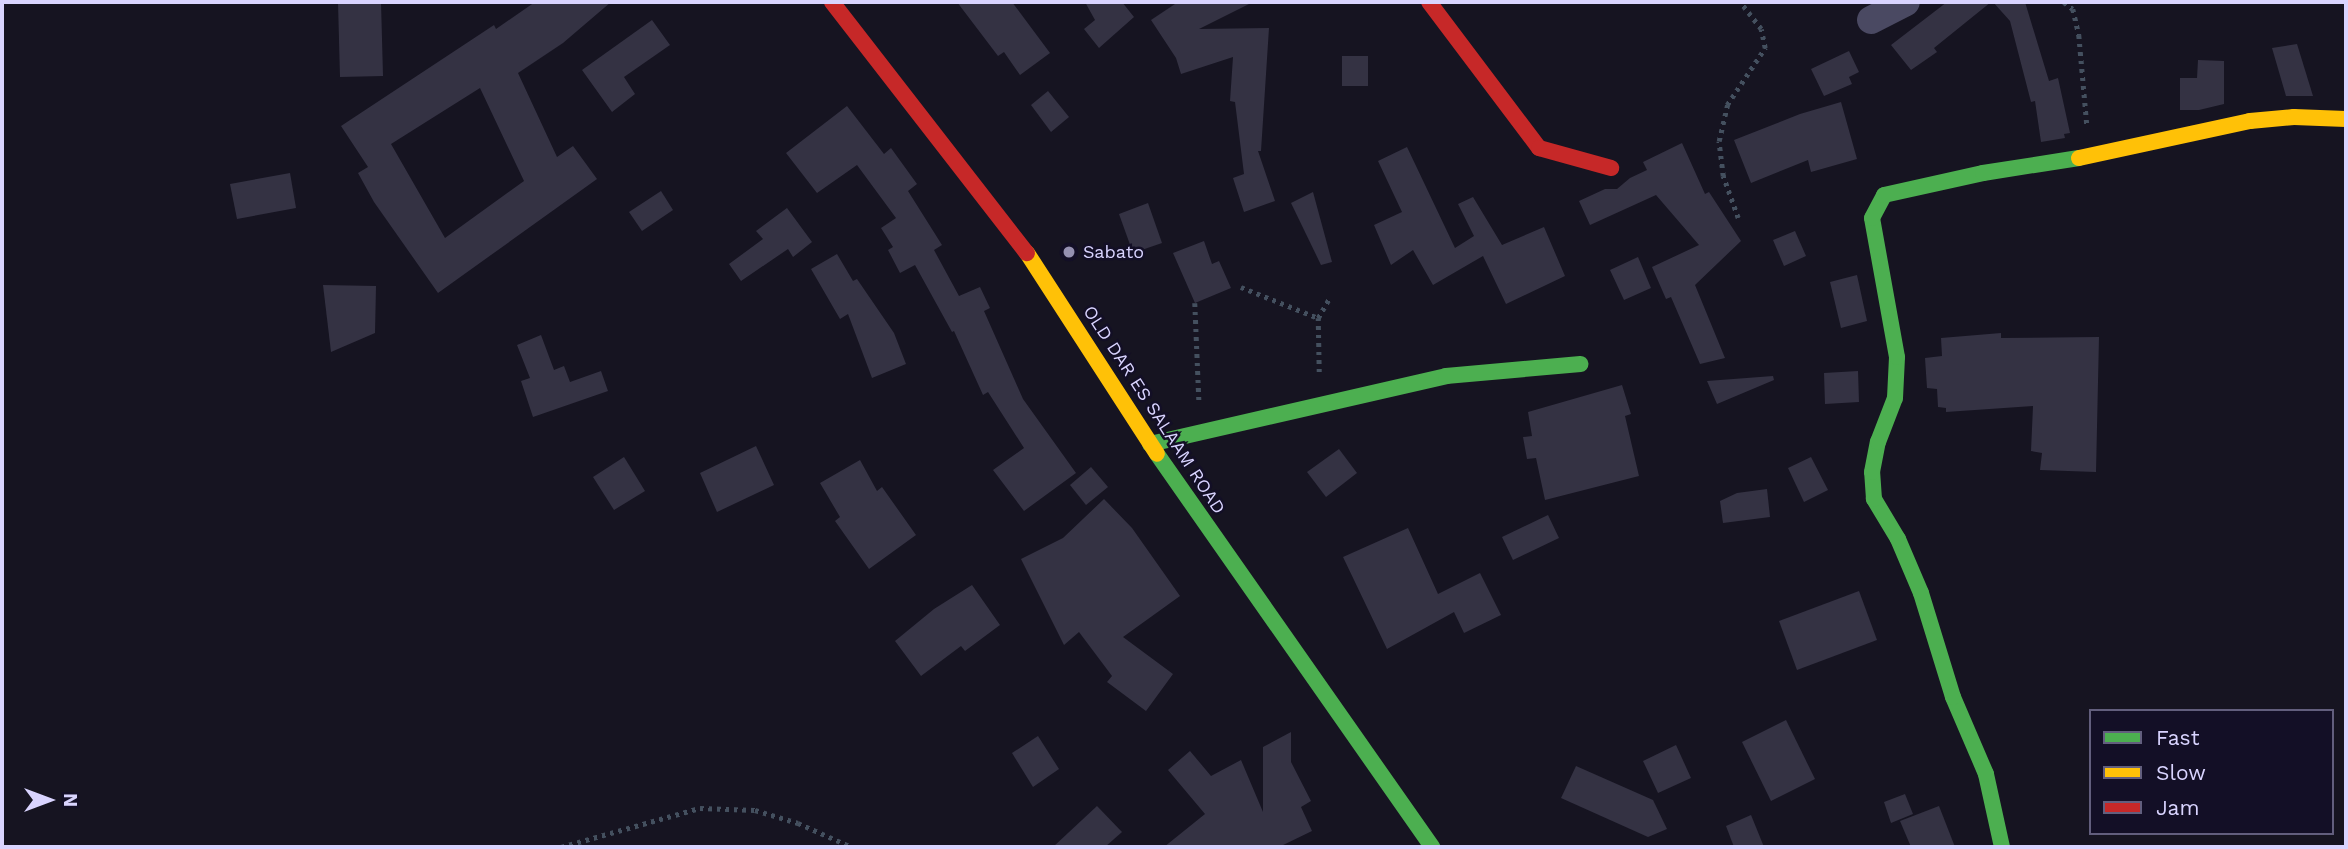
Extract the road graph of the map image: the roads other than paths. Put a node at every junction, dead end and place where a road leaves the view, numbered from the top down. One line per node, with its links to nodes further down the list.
1 (832, 2): 8 (street, OLD DAR ES SALAAM ROAD)
2 (1429, 2): 6 (street)
3 (1906, 2): 4 (street)
4 (1871, 20)
5 (2346, 119): 10 (street)
6 (1611, 168)
7 (1580, 364): 8 (street)
8 (1150, 444): 9 (street, OLD DAR ES SALAAM ROAD)
9 (1432, 847)
10 (2001, 847)

